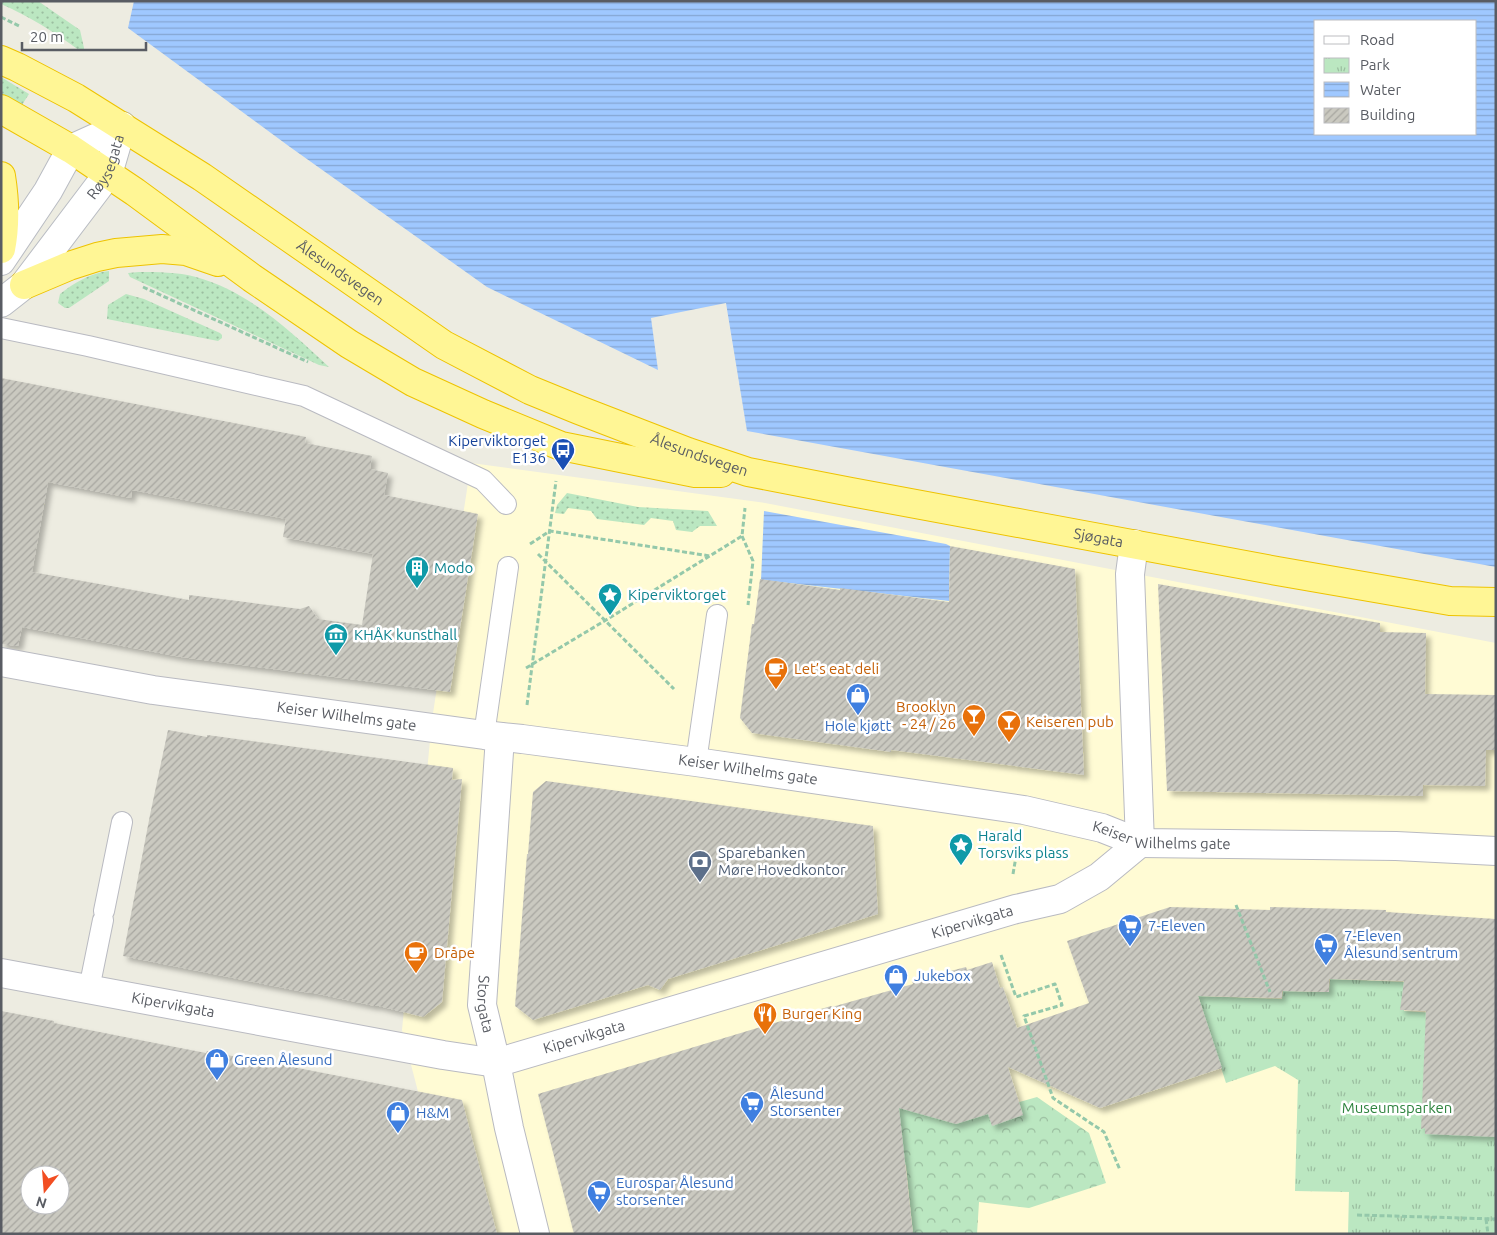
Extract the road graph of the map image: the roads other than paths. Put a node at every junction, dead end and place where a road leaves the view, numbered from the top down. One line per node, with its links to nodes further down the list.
1 (1, 60): 3 (highway, Ålesundsvegen)
2 (1, 109): 4 (highway, Ålesundsvegen)
3 (122, 126): 4 (street, Røysegata); 5 (street, Røysegata); 13 (highway, Ålesundsvegen)
4 (71, 149): 5 (highway, Ålesundsvegen); 8 (street)
5 (108, 174): 9 (highway, Ålesundsvegen); 10 (street, Røysegata)
6 (1, 176): 7 (highway)
7 (1, 249)
8 (1, 261)
9 (252, 278): 10 (highway); 13 (highway, Ålesundsvegen)
10 (24, 285): 11 (street, Røysegata)
11 (1, 303)
12 (1, 328): 14 (lane)
13 (748, 472): 15 (highway, Sjøgata)
14 (506, 504)
15 (1134, 544): 17 (highway, Sjøgata); 25 (street)
16 (508, 567): 22 (lane)
17 (1450, 601): 18 (highway, Sjøgata); 20 (highway, Sjøgata)
18 (1496, 602)
19 (717, 615): 23 (lane)
20 (1496, 622)
21 (1, 662): 22 (street, Keiser Wilhelms gate)
22 (502, 737): 23 (street, Keiser Wilhelms gate); 29 (street, Storgata)
23 (696, 762): 25 (street, Keiser Wilhelms gate)
24 (122, 822): 28 (lane)
25 (1140, 843): 26 (street, Keiser Wilhelms gate); 29 (street, Kipervikgata)
26 (1496, 851)
27 (1, 973): 28 (street, Kipervikgata)
28 (89, 989): 29 (street, Kipervikgata)
29 (496, 1063): 30 (street, Storgata)
30 (536, 1234)

